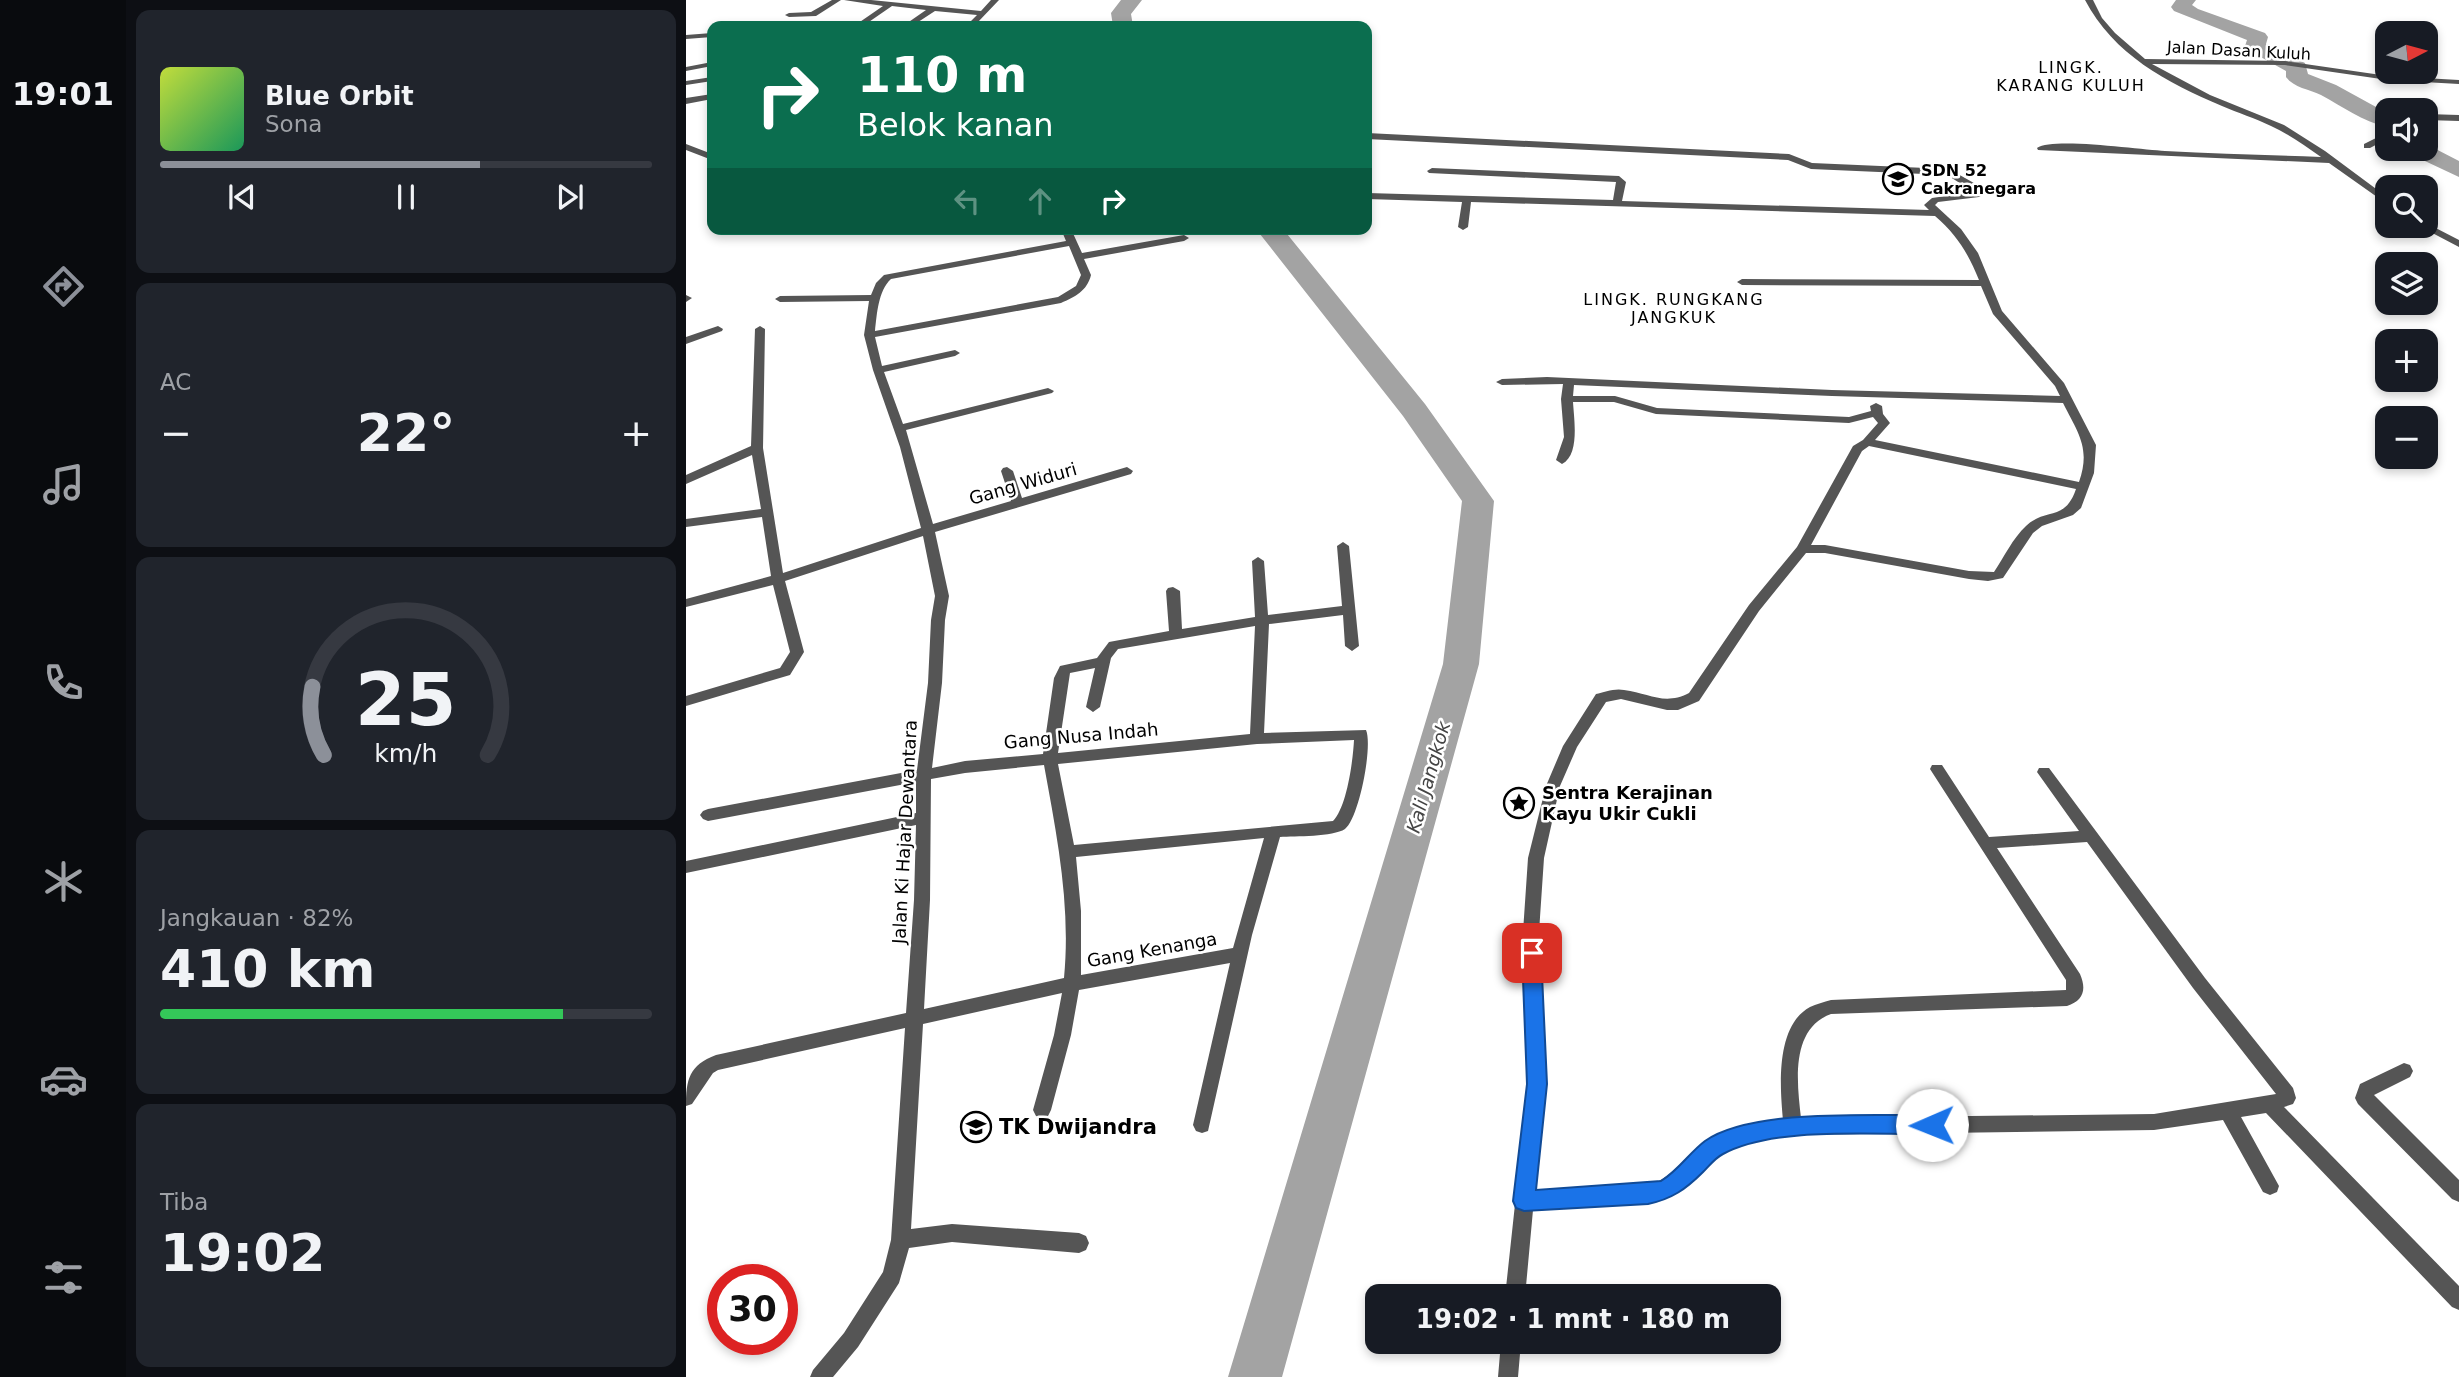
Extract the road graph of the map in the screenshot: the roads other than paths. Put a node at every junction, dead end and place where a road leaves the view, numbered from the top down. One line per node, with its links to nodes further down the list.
1 (836, 0): 8 (street)
2 (848, 0): 5 (street)
3 (995, 0): 7 (street)
4 (2089, 0): 14 (street)
5 (889, 5): 6 (street); 9 (street)
6 (932, 9): 7 (street); 10 (street)
7 (983, 13): 11 (street)
8 (789, 15)
9 (865, 21)
10 (914, 21)
11 (975, 21)
12 (707, 35): 13 (street)
13 (686, 37)
14 (2143, 61): 18 (street, Jalan Dasan Kuluh); 30 (street)
15 (707, 65): 16 (street)
16 (686, 69)
17 (707, 80): 19 (street)
18 (2459, 82)
19 (686, 83)
20 (707, 98): 21 (street)
21 (686, 101)
22 (2438, 117): 23 (street)
23 (2459, 118)
24 (1372, 136): 36 (street)
25 (2375, 142): 26 (street)
26 (2367, 146)
27 (686, 147): 29 (street)
28 (2042, 148): 30 (street)
29 (707, 155)
30 (2329, 160): 32 (street)
31 (1432, 170): 35 (street)
32 (2375, 193)
33 (1372, 196): 34 (street)
34 (1467, 199): 35 (street); 37 (street)
35 (1618, 203): 36 (street)
36 (1939, 214): 45 (street)
37 (1463, 227)
38 (2438, 233): 42 (street)
39 (1068, 235): 41 (street)
40 (1184, 238): 43 (street)
41 (1070, 243): 43 (street); 46 (street, Jalan Ki Hajar Dewantara)
42 (2459, 244)
43 (1078, 257): 50 (street)
44 (1742, 282): 45 (street)
45 (1986, 283): 59 (street)
46 (875, 298): 47 (street); 50 (street, Jalan Ki Hajar Dewantara)
47 (780, 299)
48 (718, 329): 51 (street)
49 (760, 329): 63 (street)
50 (869, 335): 53 (street, Jalan Ki Hajar Dewantara)
51 (686, 341)
52 (955, 353): 53 (street)
53 (878, 370): 61 (street, Jalan Ki Hajar Dewantara)
54 (1569, 381): 55 (street); 57 (street); 58 (street)
55 (1502, 382)
56 (1048, 391): 61 (street)
57 (1876, 394): 59 (street); 60 (street)
58 (1567, 399): 60 (street); 64 (street)
59 (2068, 400): 68 (street)
60 (1877, 413): 62 (street)
61 (900, 428): 72 (street, Jalan Ki Hajar Dewantara)
62 (1862, 445): 68 (street); 74 (street)
63 (757, 448): 67 (street); 70 (street)
64 (1562, 460)
65 (1007, 471): 69 (street)
66 (1127, 471): 69 (street, Gang Widuri)
67 (686, 480)
68 (2083, 488): 74 (street)
69 (1018, 503): 72 (street, Gang Widuri)
70 (769, 512): 71 (street); 76 (street)
71 (686, 523)
72 (928, 530): 76 (street, Gang Widuri); 90 (street, Jalan Ki Hajar Dewantara)
73 (1343, 546): 79 (street)
74 (1802, 548): 110 (street)
75 (1258, 561): 80 (street)
76 (778, 579): 78 (street, Gang Widuri); 84 (street)
77 (1173, 591): 81 (street)
78 (686, 603)
79 (1349, 610): 80 (street); 82 (street)
80 (1262, 620): 81 (street); 86 (street)
81 (1175, 634): 83 (street)
82 (1352, 646)
83 (1103, 662): 85 (street); 87 (street, Gang Kenanga)
84 (686, 701)
85 (1093, 707)
86 (1257, 739): 87 (street, Gang Nusa Indah); 93 (street, Gang Nusa Indah)
87 (1050, 758): 90 (street, Gang Nusa Indah); 96 (street, Gang Kenanga)
88 (1937, 769): 95 (street)
89 (2044, 772): 94 (street)
90 (924, 773): 91 (street, Gang Nusa Indah); 92 (street, Jalan Ki Hajar Dewantara)
91 (708, 815)
92 (923, 817): 97 (street); 100 (street, Jalan Ki Hajar Dewantara)
93 (1274, 831): 96 (street); 98 (street)
94 (2092, 836): 95 (street); 103 (street)
95 (1987, 843): 107 (street)
96 (1068, 852): 99 (street, Gang Kenanga)
97 (686, 867)
98 (1240, 954): 99 (street, Gang Kenanga); 106 (street)
99 (1072, 984): 100 (street, Gang Kenanga); 104 (street)
100 (913, 1021): 102 (street, Gang Kenanga); 111 (street, Jalan Ki Hajar Dewantara)
101 (2404, 1071): 109 (street)
102 (686, 1098)
103 (2269, 1104): 105 (street); 114 (street)
104 (1042, 1110)
105 (2227, 1110): 107 (street); 108 (street)
106 (1202, 1125)
107 (1793, 1127): 110 (street)
108 (2270, 1186)
109 (2459, 1193)
110 (1524, 1201): 113 (street)
111 (901, 1240): 112 (street); 116 (street, Jalan Ki Hajar Dewantara)
112 (1079, 1242)
113 (1516, 1284)
114 (2459, 1300)
115 (1510, 1354): 117 (street)
116 (820, 1377)
117 (1508, 1377)

